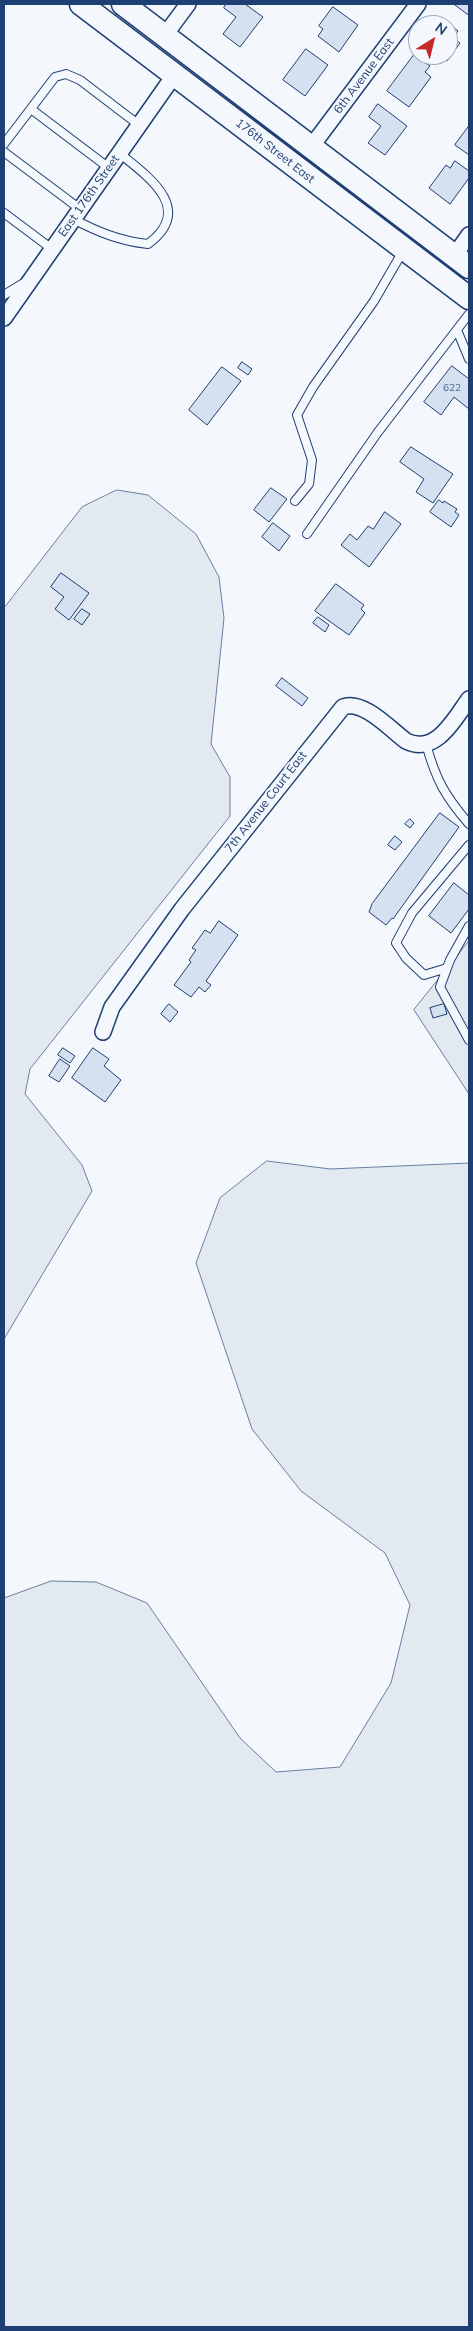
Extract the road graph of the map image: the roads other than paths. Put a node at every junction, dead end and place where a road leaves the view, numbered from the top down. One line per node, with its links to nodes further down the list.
1 (82, 4): 6 (main road, 176th Street East)
2 (123, 4): 5 (main road, 176th Street East)
3 (188, 4): 5 (street)
4 (418, 4): 10 (street, 6th Avenue East)
5 (165, 35): 10 (main road, 176th Street East)
6 (175, 74): 8 (street, East 176th Street); 10 (main road); 18 (main road, 176th Street East)
7 (31, 109): 8 (lane); 9 (lane); 13 (lane)
8 (139, 125): 12 (street, East 176th Street)
9 (4, 144)
10 (311, 147): 19 (main road, 176th Street East)
11 (4, 152): 15 (lane)
12 (119, 153): 13 (street, East 176th Street); 15 (lane)
13 (109, 168): 15 (street, East 176th Street)
14 (4, 213): 17 (lane)
15 (77, 214): 17 (street, East 176th Street)
16 (469, 235): 19 (street)
17 (52, 249): 20 (street, East 176th Street)
18 (404, 250): 22 (main road, 176th Street East); 27 (lane)
19 (462, 262)
20 (37, 271): 21 (lane); 24 (street, East 176th Street)
21 (4, 295)
22 (469, 298)
23 (469, 314): 25 (lane)
24 (4, 318)
25 (457, 330): 26 (lane); 28 (lane)
26 (469, 359)
27 (295, 501)
28 (307, 534)
29 (469, 699): 30 (street)
30 (426, 744): 31 (lane); 35 (street, 7th Avenue Court East)
31 (469, 824)
32 (469, 845): 34 (lane)
33 (469, 926): 34 (lane)
34 (447, 968): 36 (lane)
35 (103, 1032)
36 (469, 1040)

